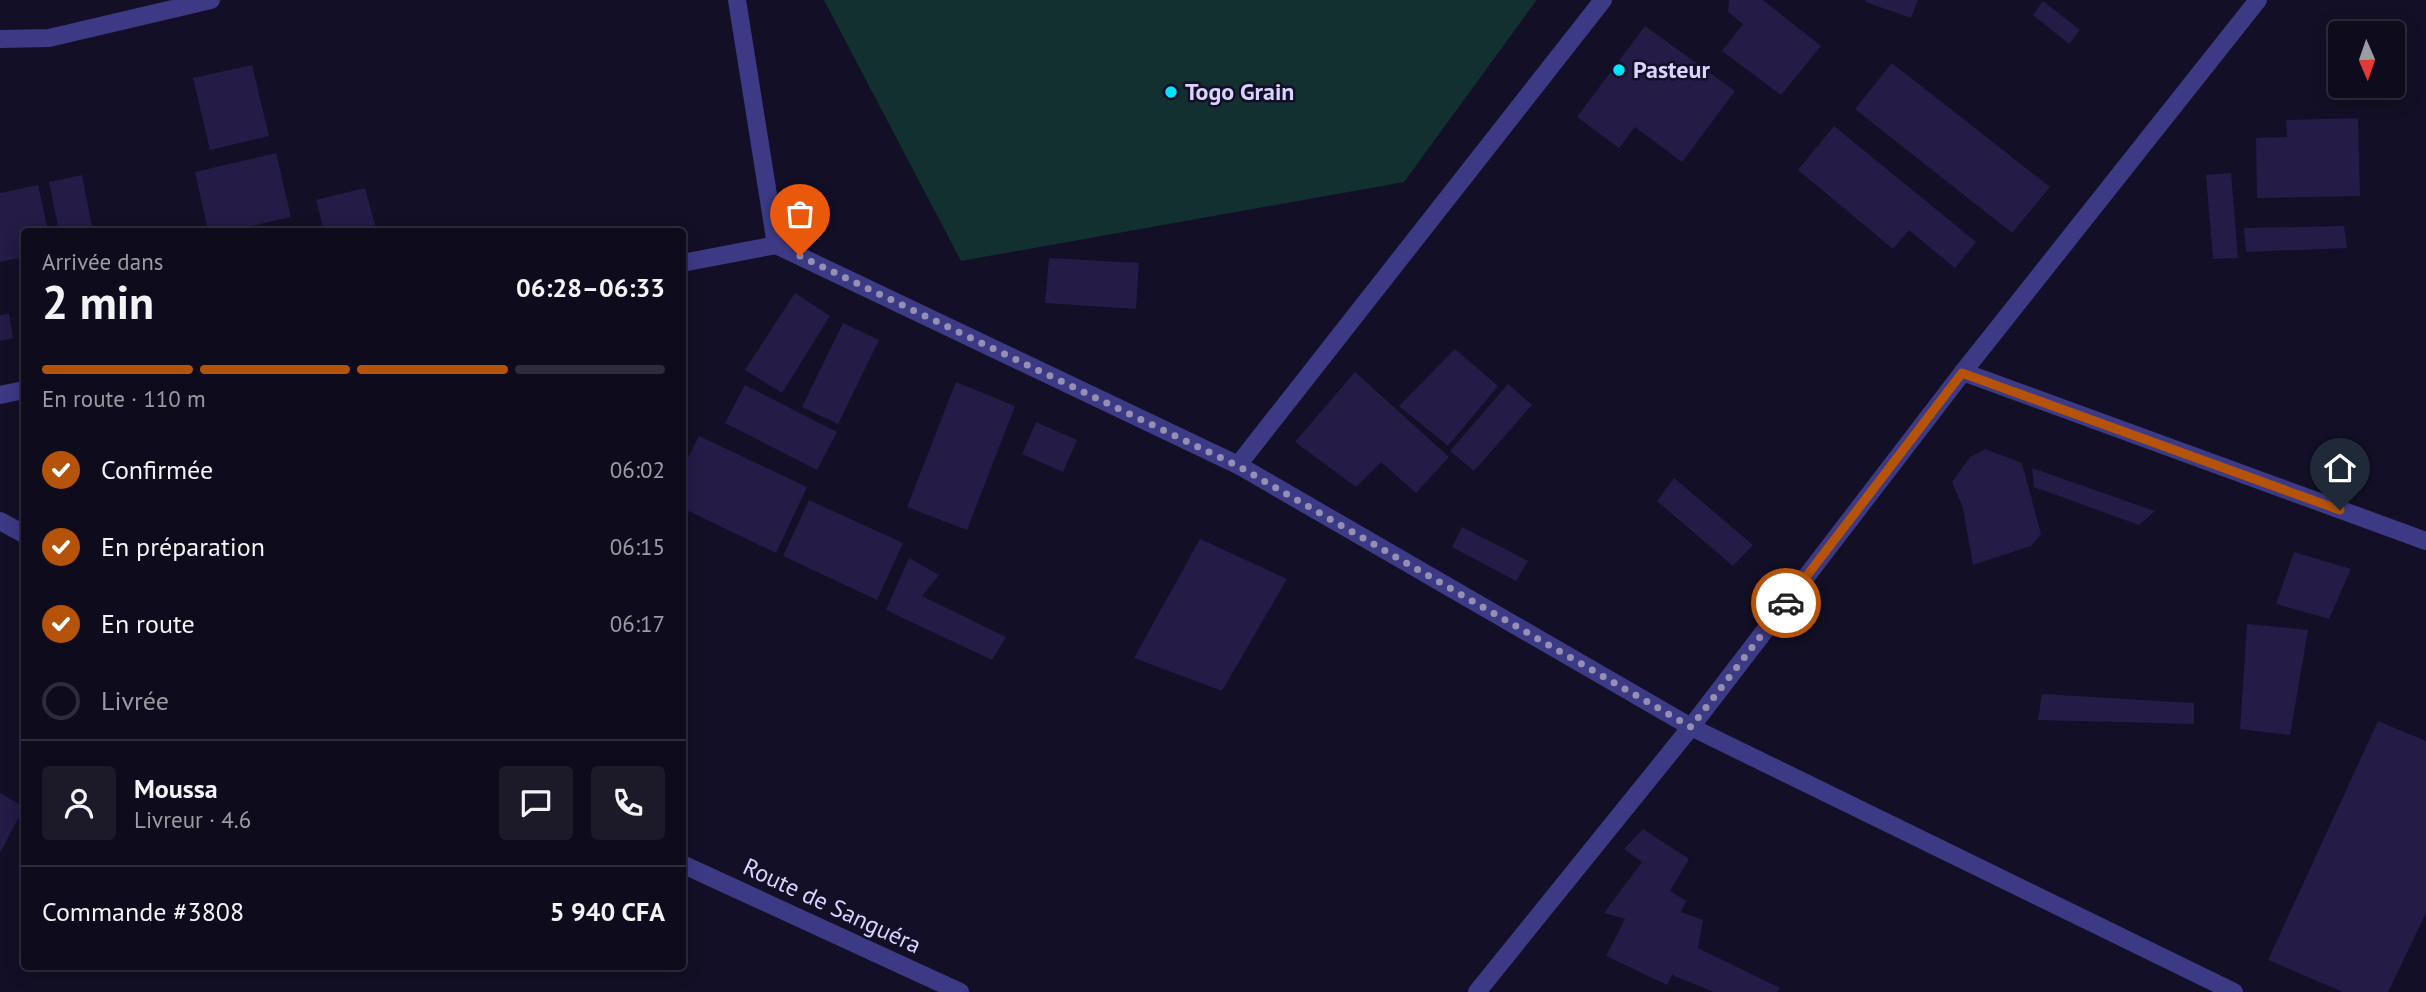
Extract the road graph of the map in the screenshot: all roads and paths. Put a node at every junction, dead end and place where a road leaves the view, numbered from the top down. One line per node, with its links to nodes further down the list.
1 (211, 0): 5 (street)
2 (737, 0): 6 (street)
3 (1603, 0): 11 (street)
4 (2258, 0): 8 (street)
5 (0, 39)
6 (776, 244): 7 (street); 11 (street)
7 (686, 262)
8 (1962, 373): 14 (street); 15 (street)
9 (21, 391): 10 (street)
10 (0, 395)
11 (1238, 466): 15 (street)
12 (0, 521): 13 (street)
13 (21, 532)
14 (2426, 541)
15 (1691, 727): 18 (street); 19 (street)
16 (686, 866): 17 (street, Route de Sanguéra)
17 (961, 992)
18 (1477, 992)
19 (2234, 992)

